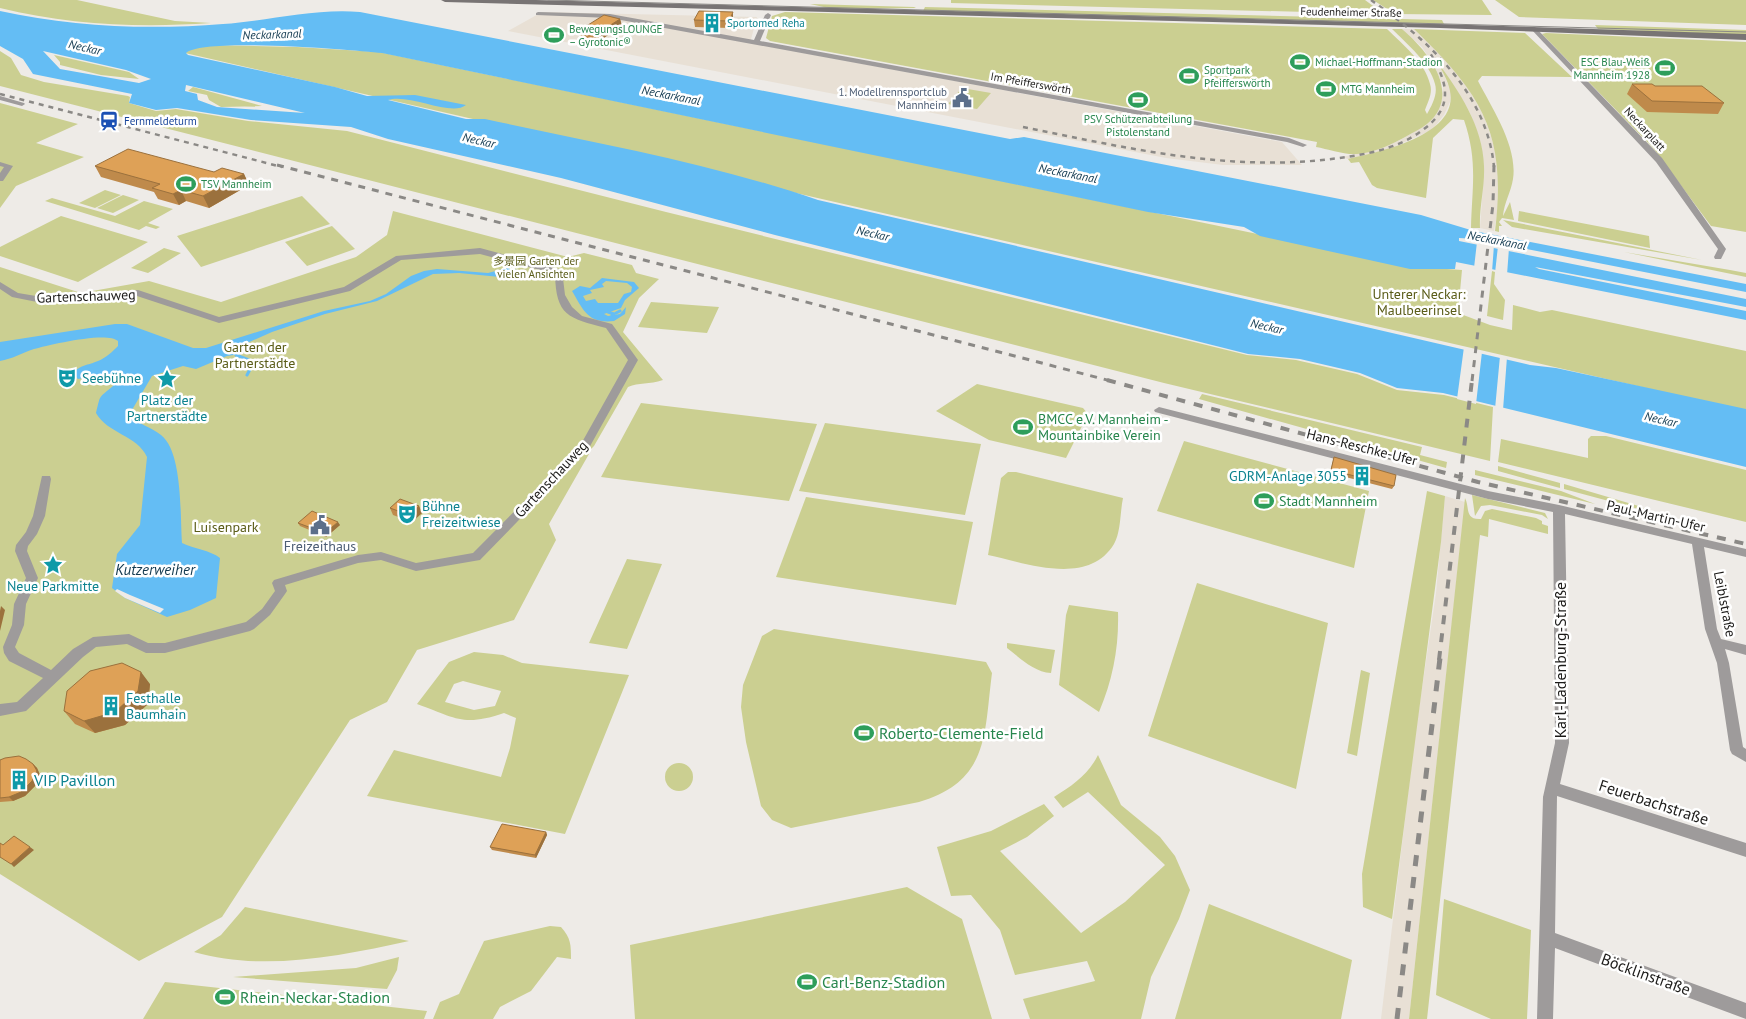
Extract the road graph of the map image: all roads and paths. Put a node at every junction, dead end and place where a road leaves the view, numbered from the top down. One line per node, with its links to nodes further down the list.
1 (445, 0): 7 (main road, Feudenheimer Straße)
2 (698, 0): 4 (main road, Feudenheimer Straße); 7 (main road)
3 (813, 0): 6 (main road)
4 (774, 1): 5 (main road, Feudenheimer Straße)
5 (802, 1): 6 (main road, Feudenheimer Straße); 11 (main road)
6 (834, 3): 8 (main road, Feudenheimer Straße)
7 (683, 6): 9 (main road, Feudenheimer Straße)
8 (918, 6): 12 (main road); 15 (main road, Feudenheimer Straße)
9 (751, 8): 10 (main road, Feudenheimer Straße); 14 (main road)
10 (782, 9): 11 (main road, Feudenheimer Straße); 14 (main road)
11 (819, 10): 12 (main road, Feudenheimer Straße)
12 (906, 12): 15 (main road, Feudenheimer Straße)
13 (538, 14): 20 (street, Im Pfeifferswörth)
14 (768, 15): 20 (street)
15 (1453, 23): 16 (main road, Feudenheimer Straße); 17 (main road, Feudenheimer Straße)
16 (1586, 27): 17 (main road, Feudenheimer Straße); 18 (main road, Feudenheimer Straße); 19 (main road, Feudenheimer Straße)
17 (1533, 28): 26 (street, Neckarplatt)
18 (1746, 28)
19 (1746, 37)
20 (756, 42): 23 (street, Im Pfeifferswörth)
21 (0, 98): 22 (street)
22 (22, 104)
23 (1303, 145)
24 (0, 164): 25 (street)
25 (0, 179)
26 (1718, 257)
27 (0, 285): 35 (street, Gartenschauweg)
28 (1159, 410): 30 (street, Hans-Reschke-Ufer)
29 (46, 479): 35 (street)
30 (1559, 509): 31 (street, Paul-Martin-Ufer); 38 (street, Karl-Ladenburg-Straße)
31 (1697, 541): 32 (street, Paul-Martin-Ufer); 33 (street, Leiblstraße)
32 (1746, 553)
33 (1715, 642): 34 (street); 37 (street, Leiblstraße)
34 (1746, 650)
35 (52, 677): 36 (street, Gartenschauweg)
36 (0, 710)
37 (1746, 756)
38 (1552, 788): 39 (street, Feuerbachstraße); 40 (street, Karl-Ladenburg-Straße)
39 (1746, 850)
40 (1546, 937): 41 (street, Böcklinstraße); 42 (street, Karl-Ladenburg-Straße)
41 (1746, 1011)
42 (1545, 1019)

